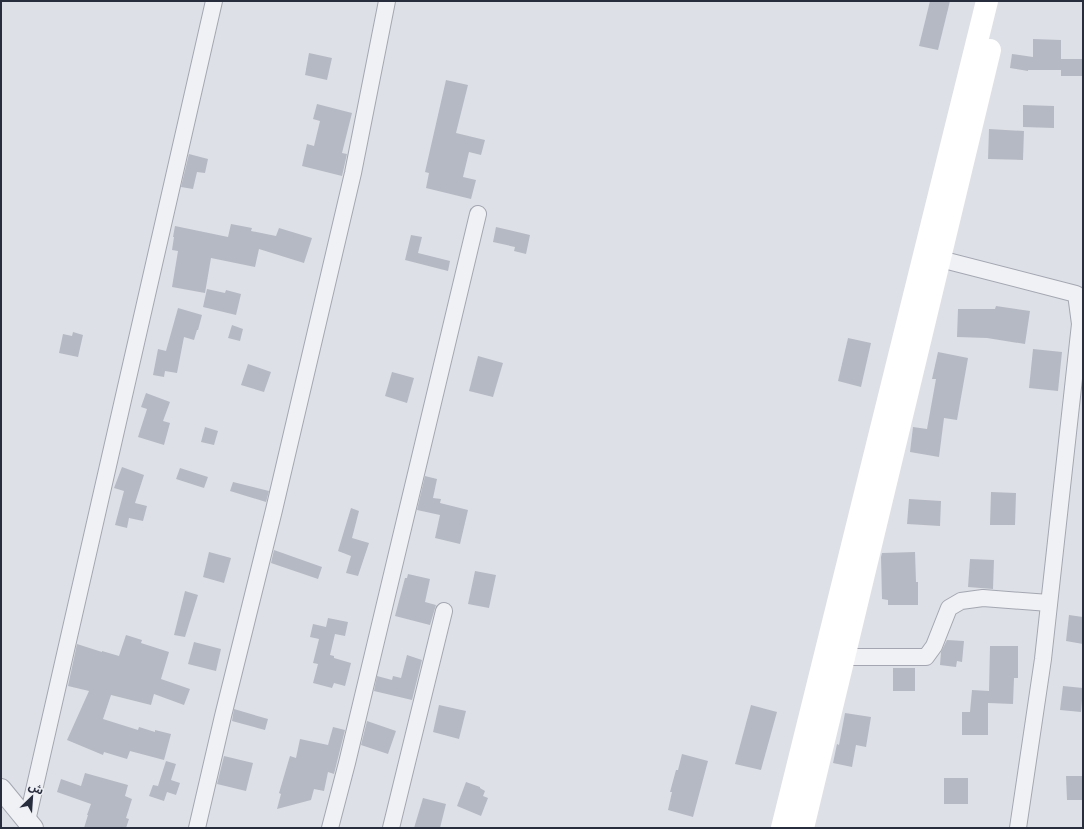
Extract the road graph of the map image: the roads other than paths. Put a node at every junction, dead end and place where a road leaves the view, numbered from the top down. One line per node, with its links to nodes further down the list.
1 (214, 1): 11 (street)
2 (387, 1): 12 (street)
3 (987, 1): 6 (main road)
4 (1002, 1): 6 (main road)
5 (478, 214): 13 (street)
6 (938, 245): 7 (street); 9 (main road); 15 (main road)
7 (1049, 603): 9 (street); 17 (street)
8 (444, 611): 14 (street)
9 (844, 657): 16 (main road)
10 (1, 789): 11 (street)
11 (30, 825)
12 (197, 828)
13 (330, 828)
14 (392, 828)
15 (782, 828)
16 (803, 828)
17 (1018, 828)

